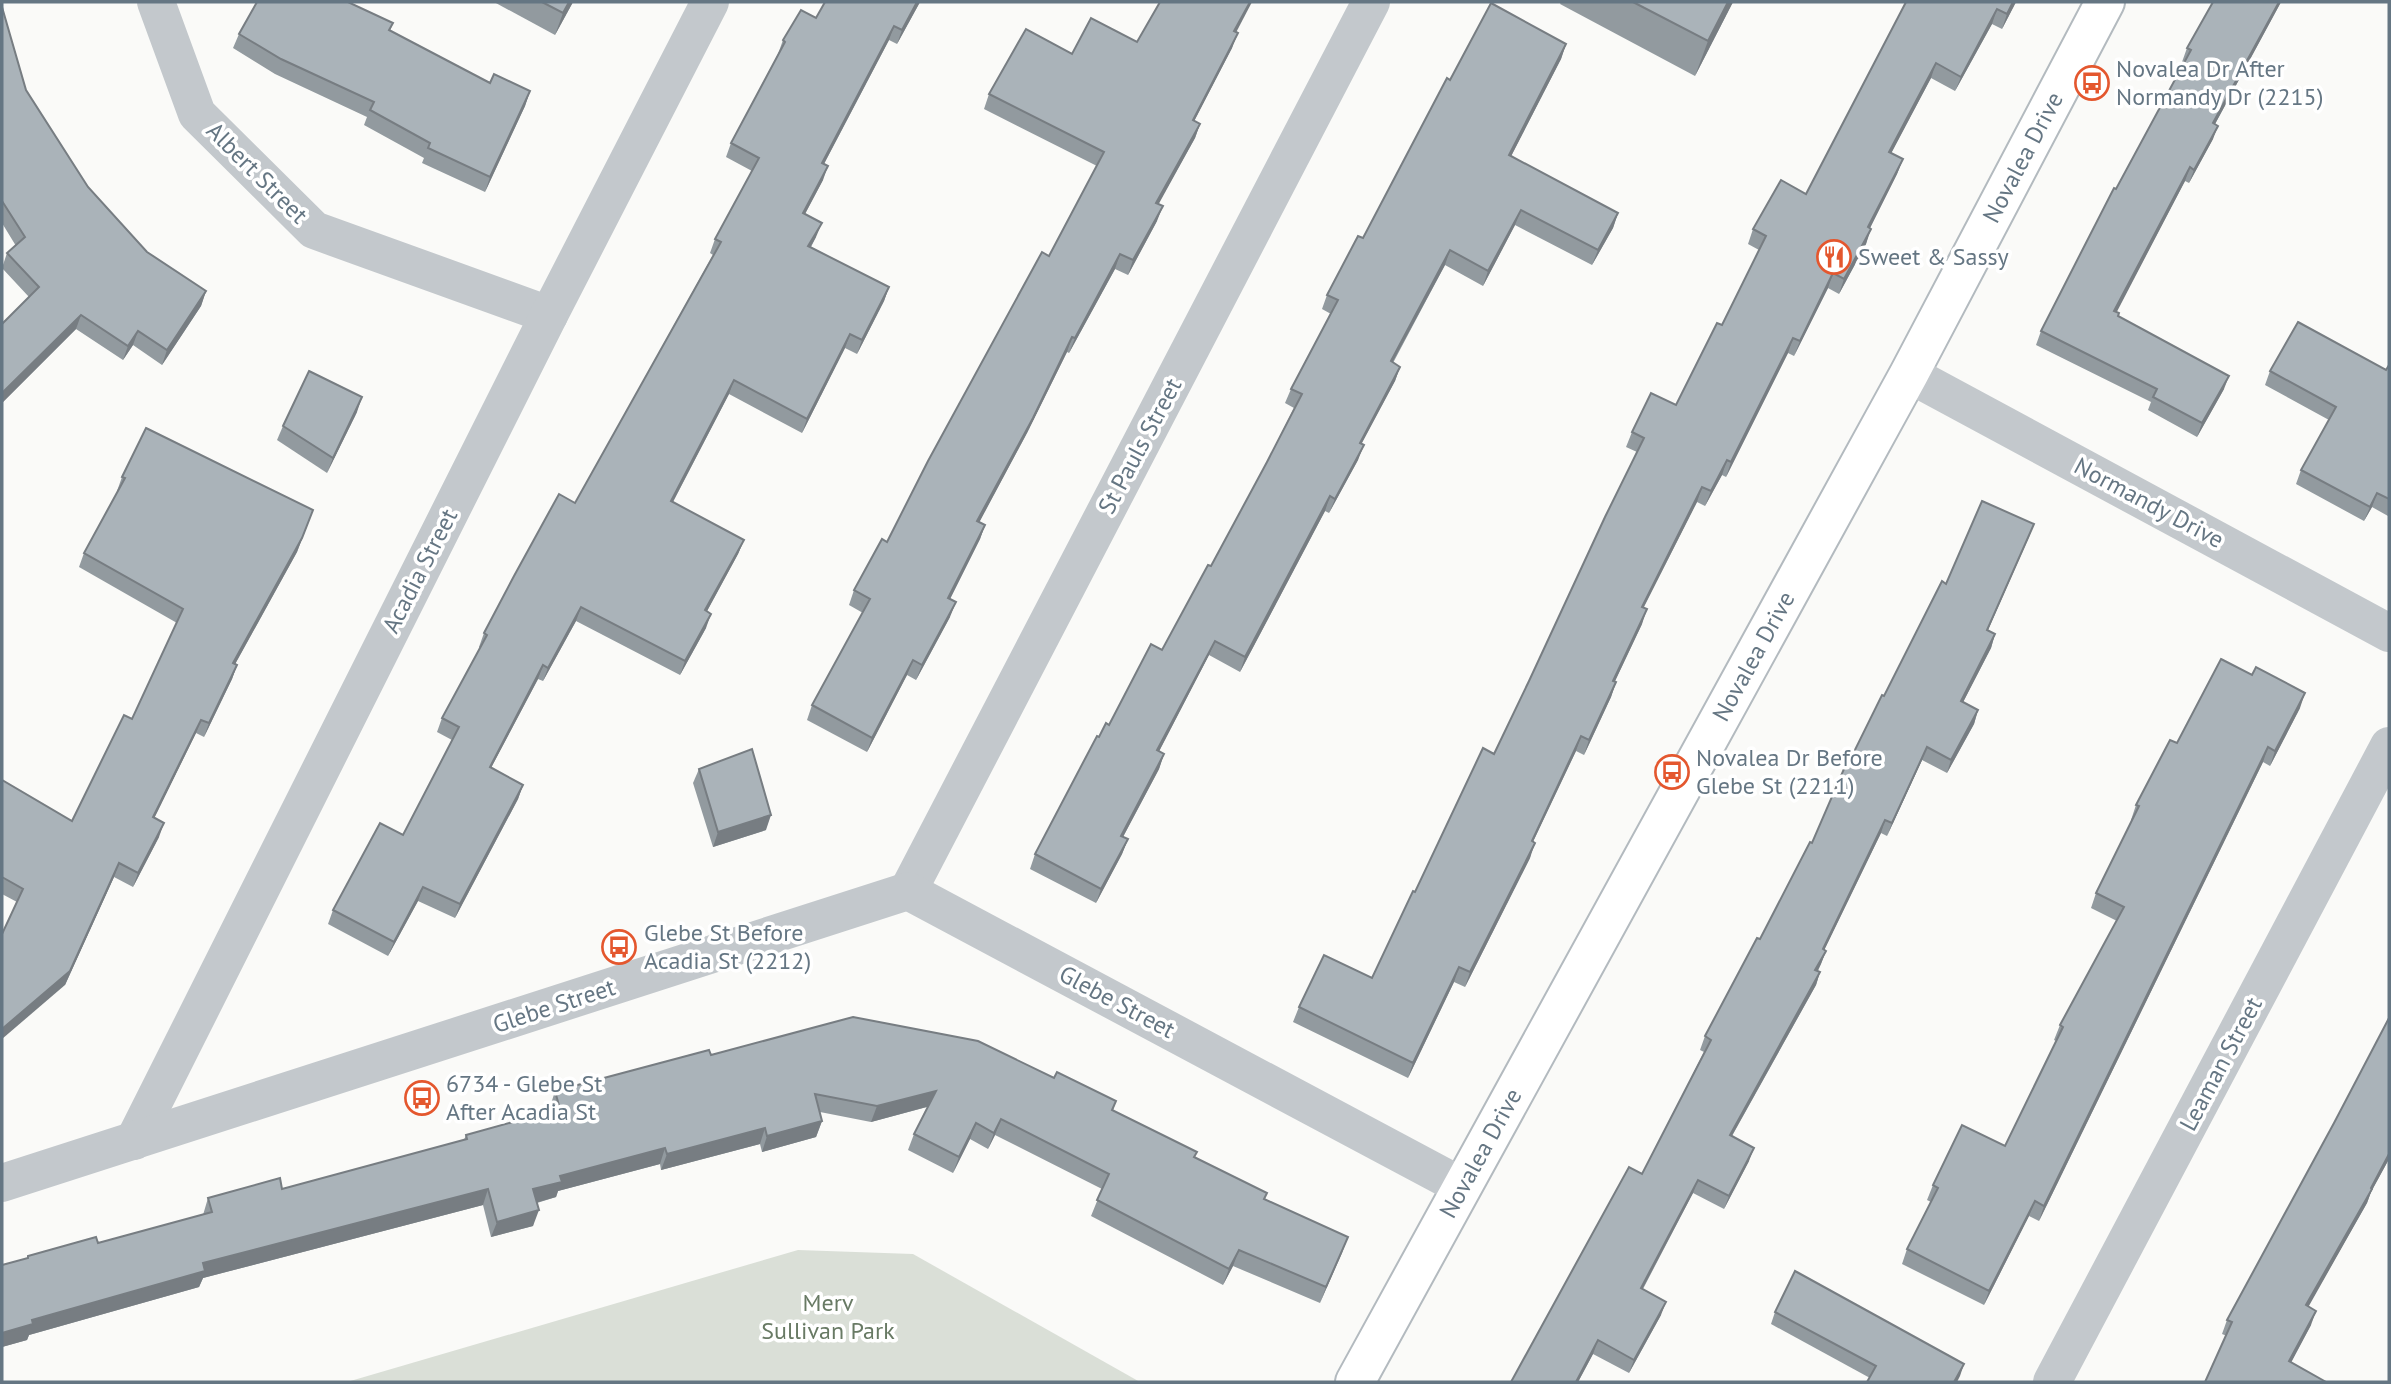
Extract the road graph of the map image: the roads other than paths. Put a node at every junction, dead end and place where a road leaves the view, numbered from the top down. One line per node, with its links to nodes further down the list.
1 (156, 2): 5 (street, Albert Street)
2 (710, 2): 5 (street, Acadia Street)
3 (1371, 2): 9 (street, St Pauls Street)
4 (2105, 2): 6 (street, Novalea Drive)
5 (548, 315): 10 (street, Acadia Street)
6 (1909, 373): 7 (street, Normandy Drive); 12 (street, Novalea Drive)
7 (2389, 633)
8 (2389, 746): 14 (street, Leaman Street)
9 (908, 891): 10 (street, Glebe Street); 12 (street, Glebe Street)
10 (134, 1141): 11 (street, Glebe Street)
11 (2, 1183)
12 (1461, 1186): 13 (street, Novalea Drive)
13 (1355, 1382)
14 (2052, 1382)

